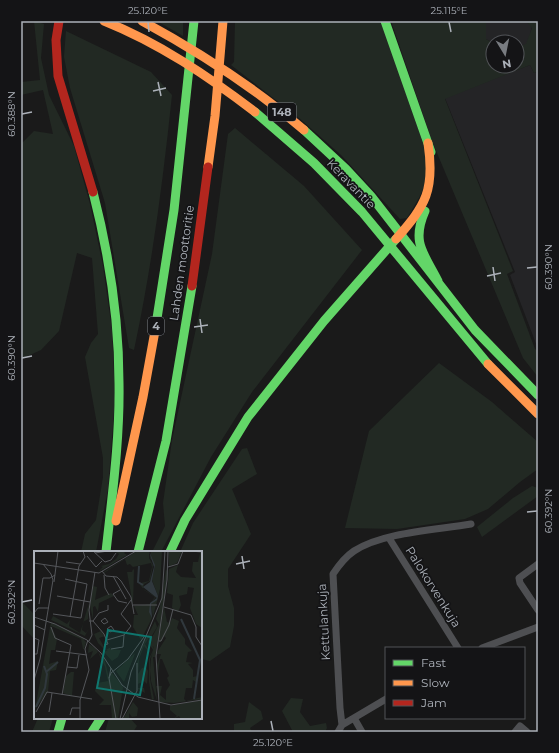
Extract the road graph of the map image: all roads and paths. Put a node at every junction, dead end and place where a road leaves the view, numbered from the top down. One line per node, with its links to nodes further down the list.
1 (59, 21): 15 (main road)
2 (104, 21): 9 (main road, Keravantie / 148)
3 (142, 21): 8 (main road, Keravantie / 148)
4 (194, 21): 16 (main road, Lahden moottoritie / 4)
5 (223, 21): 17 (main road, Lahden moottoritie)
6 (386, 21): 7 (main road)
7 (428, 143): 8 (main road); 10 (main road)
8 (402, 233): 9 (main road); 10 (main road, Keravantie / 148)
9 (391, 245): 12 (main road, Keravantie / 148); 18 (main road)
10 (438, 281): 11 (main road, Keravantie / 148)
11 (538, 395)
12 (538, 414)
13 (471, 524): 14 (street, Kettulankuja)
14 (389, 538): 22 (street, Palokorvenkuja); 29 (street, Kettulankuja)
15 (106, 551)
16 (109, 551)
17 (138, 551)
18 (170, 551)
19 (538, 564): 20 (street)
20 (538, 610)
21 (538, 627): 23 (street)
22 (457, 647)
23 (485, 647)
24 (385, 700): 25 (street)
25 (354, 718): 29 (street); 32 (street)
26 (62, 719): 30 (main road)
27 (93, 719): 31 (main road)
28 (100, 719): 31 (main road)
29 (340, 729)
30 (58, 732)
31 (91, 732)
32 (362, 732)
33 (515, 732): 34 (street)
34 (527, 732)

